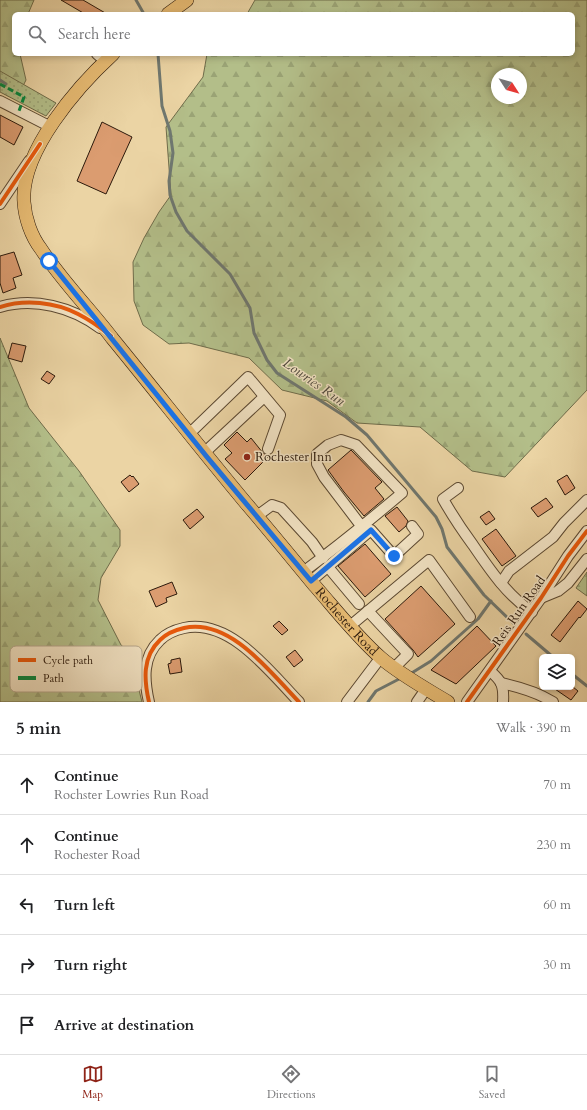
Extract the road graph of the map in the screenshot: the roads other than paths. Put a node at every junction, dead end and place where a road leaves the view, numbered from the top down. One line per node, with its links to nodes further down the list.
1 (186, 0): 2 (main road)
2 (171, 12)
3 (105, 56): 5 (main road)
4 (0, 101): 5 (street)
5 (51, 127): 6 (main road)
6 (40, 144): 7 (street); 9 (main road)
7 (0, 204)
8 (0, 307): 9 (street, Rochester Road)
9 (111, 336): 11 (main road, Rochester Road)
10 (264, 397): 11 (street); 12 (street); 13 (street)
11 (189, 434): 13 (main road, Rochester Road)
12 (268, 449)
13 (204, 453): 16 (main road, Rochester Road)
14 (458, 488): 24 (street)
15 (587, 500): 24 (street)
16 (257, 516): 20 (street); 23 (main road, Rochester Road)
17 (412, 526): 22 (street)
18 (362, 527): 18 (street); 20 (street)
19 (587, 531): 25 (street, Reis Run Road)
20 (323, 558): 23 (street)
21 (587, 559): 25 (street)
22 (328, 567): 23 (street); 26 (street)
23 (307, 576): 30 (main road, Rochester Road)
24 (501, 583): 28 (street)
25 (541, 598): 28 (street, Reis Run Road)
26 (359, 604)
27 (368, 611): 29 (street); 30 (street); 33 (street)
28 (532, 612): 32 (street, Reis Run Road)
29 (470, 617)
30 (350, 626): 31 (main road, Rochester Road)
31 (381, 658): 33 (main road, Rochester Road); 38 (street)
32 (490, 671): 34 (street); 41 (street, Reis Run Road)
33 (403, 673): 35 (main road, Rochester Road)
34 (501, 682): 42 (street); 43 (street)
35 (426, 689): 39 (street); 40 (main road, Rochester Road)
36 (149, 702): 37 (street)
37 (298, 702)
38 (347, 702)
39 (417, 702)
40 (448, 702)
41 (467, 702)
42 (503, 702)
43 (553, 702)

